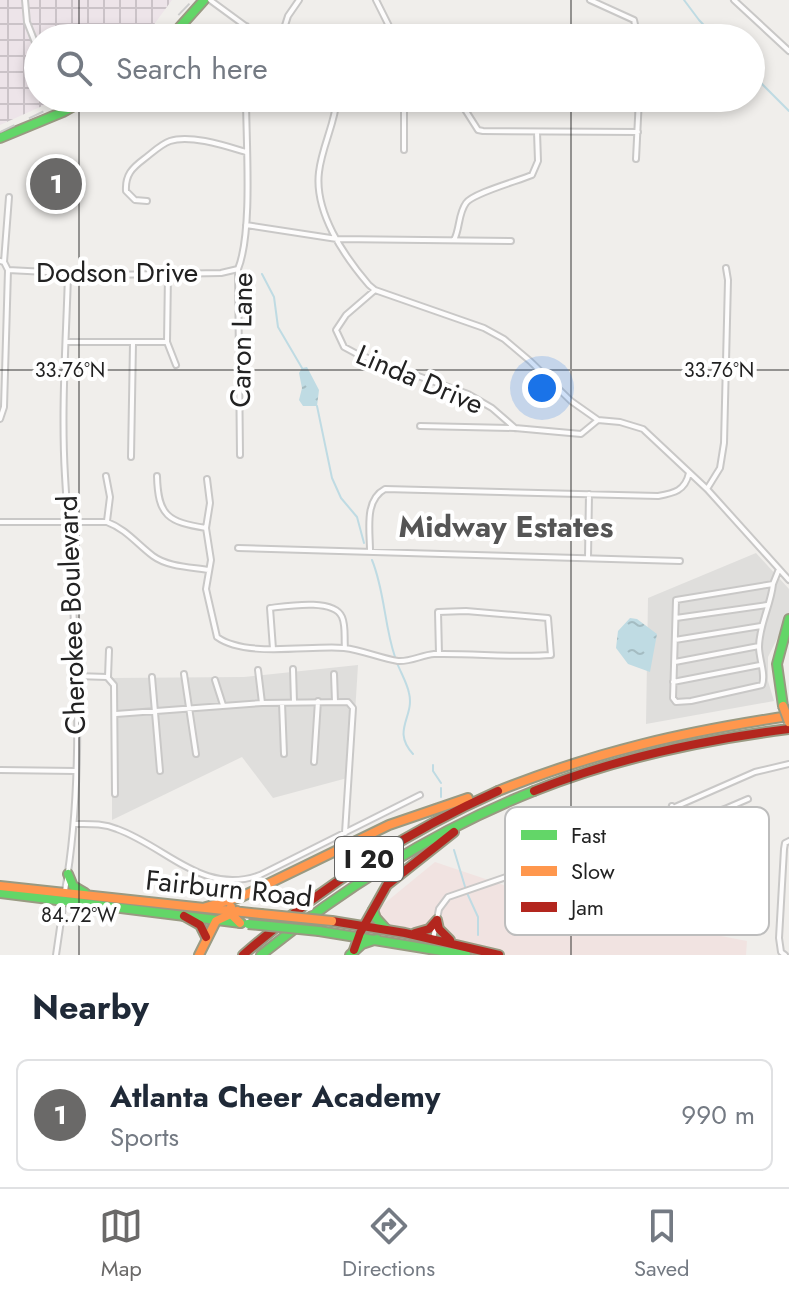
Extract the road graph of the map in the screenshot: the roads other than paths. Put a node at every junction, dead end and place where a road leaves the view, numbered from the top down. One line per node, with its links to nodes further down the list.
1 (25, 0): 7 (street)
2 (207, 0): 8 (main road); 9 (street)
3 (299, 0): 10 (street)
4 (378, 0): 11 (street)
5 (590, 0): 12 (street)
6 (734, 0): 13 (street)
7 (28, 24)
8 (184, 24)
9 (243, 24)
10 (285, 24)
11 (387, 24)
12 (635, 24)
13 (760, 24)
14 (765, 29): 15 (street)
15 (789, 51)
16 (63, 112): 24 (main road)
17 (246, 112): 26 (street, Caron Lane)
18 (336, 112): 31 (street)
19 (404, 112): 25 (street)
20 (467, 112): 22 (street)
21 (639, 112): 23 (street)
22 (537, 132): 23 (street); 32 (street)
23 (638, 132): 27 (street)
24 (0, 138)
25 (404, 150)
26 (246, 152): 29 (street); 30 (street, Caron Lane)
27 (636, 159)
28 (9, 197): 34 (street)
29 (147, 201)
30 (246, 225): 31 (street); 36 (street, Caron Lane)
31 (337, 239): 32 (street); 40 (street)
32 (454, 240): 33 (street)
33 (511, 241)
34 (2, 262): 37 (street, Dodson Drive)
35 (726, 268): 55 (street)
36 (238, 269): 38 (street, Dodson Drive); 49 (street, Caron Lane)
37 (8, 270): 39 (street, Dodson Drive); 45 (street)
38 (168, 274): 39 (street, Dodson Drive); 42 (street)
39 (68, 275): 41 (street, Cherokee Boulevard)
40 (375, 290): 46 (street); 48 (street, Linda Drive)
41 (66, 342): 43 (street); 59 (street, Cherokee Boulevard)
42 (167, 342): 43 (street); 44 (street)
43 (133, 343): 50 (street)
44 (176, 365)
45 (0, 419)
46 (598, 420): 48 (street); 51 (street)
47 (420, 426): 48 (street)
48 (515, 428)
49 (240, 455)
50 (131, 457)
51 (689, 473): 55 (street); 56 (street)
52 (106, 476): 58 (street)
53 (157, 476): 60 (street)
54 (207, 479): 60 (street)
55 (707, 489): 65 (street)
56 (589, 494): 62 (street); 63 (street)
57 (0, 522): 59 (street)
58 (107, 522): 59 (street); 66 (street)
59 (69, 523): 85 (street, Cherokee Boulevard)
60 (206, 528): 66 (street)
61 (238, 548): 62 (street)
62 (370, 551): 63 (street)
63 (588, 558): 64 (street)
64 (680, 561)
65 (779, 569): 67 (street); 68 (street)
66 (209, 570): 76 (street)
67 (789, 580)
68 (773, 584): 69 (street); 70 (street)
69 (767, 605): 70 (street); 72 (street)
70 (676, 618): 73 (street)
71 (789, 619): 99 (main road, bridge)
72 (761, 626): 73 (street); 74 (street)
73 (675, 640): 79 (street)
74 (759, 646): 79 (street); 80 (street)
75 (345, 648): 76 (street); 76 (street); 78 (street)
76 (273, 649)
77 (109, 650): 86 (street)
78 (439, 654): 78 (street)
79 (675, 662): 89 (street)
80 (760, 665): 89 (street); 89 (street)
81 (293, 669): 91 (street)
82 (258, 670): 93 (street)
83 (184, 674): 96 (street)
84 (334, 674): 92 (street)
85 (76, 676): 86 (street); 106 (street, Cherokee Boulevard)
86 (108, 677): 98 (street)
87 (152, 677): 97 (street)
88 (215, 680): 95 (street)
89 (673, 682)
90 (318, 701): 91 (street); 92 (street); 103 (street)
91 (294, 702): 94 (street)
92 (335, 702): 119 (street)
93 (262, 703): 94 (street); 95 (street)
94 (282, 703): 102 (street)
95 (223, 706): 96 (street)
96 (190, 708): 97 (street); 101 (street)
97 (155, 712): 98 (street); 107 (street)
98 (116, 714): 109 (street)
99 (789, 719): 108 (main road, I 20)
100 (789, 729): 112 (main road, I 20)
101 (196, 754)
102 (284, 754)
103 (314, 762)
104 (789, 764): 113 (street)
105 (0, 770): 106 (street)
106 (75, 771): 115 (street, Cherokee Boulevard)
107 (160, 771)
108 (509, 786): 128 (main road); 147 (main road, I 20)
109 (115, 794)
110 (420, 795): 119 (street)
111 (748, 799): 114 (street)
112 (509, 800): 130 (main road); 148 (main road, I 20)
113 (672, 806)
114 (729, 807)
115 (74, 814): 116 (street, Cherokee Boulevard); 117 (street)
116 (74, 824): 117 (street); 120 (street, Cherokee Boulevard)
117 (84, 824): 118 (street)
118 (91, 824): 119 (street); 120 (street)
119 (345, 833)
120 (73, 837): 122 (street, Cherokee Boulevard)
121 (789, 841): 152 (street)
122 (68, 874): 126 (street, Cherokee Boulevard); 127 (main road)
123 (505, 877): 134 (street)
124 (0, 886): 126 (main road, Fairburn Road)
125 (0, 893): 126 (main road, Fairburn Road)
126 (64, 897): 127 (main road, Fairburn Road); 132 (main road, Fairburn Road); 145 (street, Cherokee Boulevard)
127 (93, 897): 129 (main road, Fairburn Road)
128 (241, 897): 129 (main road); 131 (main road)
129 (206, 907): 131 (main road, Fairburn Road)
130 (373, 910): 136 (main road); 137 (main road)
131 (233, 911): 133 (main road); 135 (main road); 136 (main road, Fairburn Road, bridge)
132 (184, 916): 133 (main road, Fairburn Road); 139 (main road)
133 (215, 920): 135 (main road, Fairburn Road); 139 (main road)
134 (437, 920): 138 (main road); 142 (main road); 143 (street)
135 (244, 923): 140 (main road, Fairburn Road, bridge)
136 (365, 926): 137 (main road, Fairburn Road); 140 (main road)
137 (386, 929): 138 (main road, Fairburn Road)
138 (411, 934): 143 (main road, Fairburn Road)
139 (206, 937): 146 (main road)
140 (359, 937): 141 (main road, Fairburn Road); 144 (main road)
141 (377, 939): 143 (main road, Fairburn Road); 144 (main road)
142 (457, 945): 143 (main road, Fairburn Road); 151 (main road, Fairburn Road)
143 (433, 949): 150 (main road, Fairburn Road)
144 (352, 952)
145 (56, 955)
146 (199, 955)
147 (243, 955)
148 (261, 955)
149 (444, 955): 150 (main road)
150 (464, 955)
151 (499, 955)
152 (785, 955)

